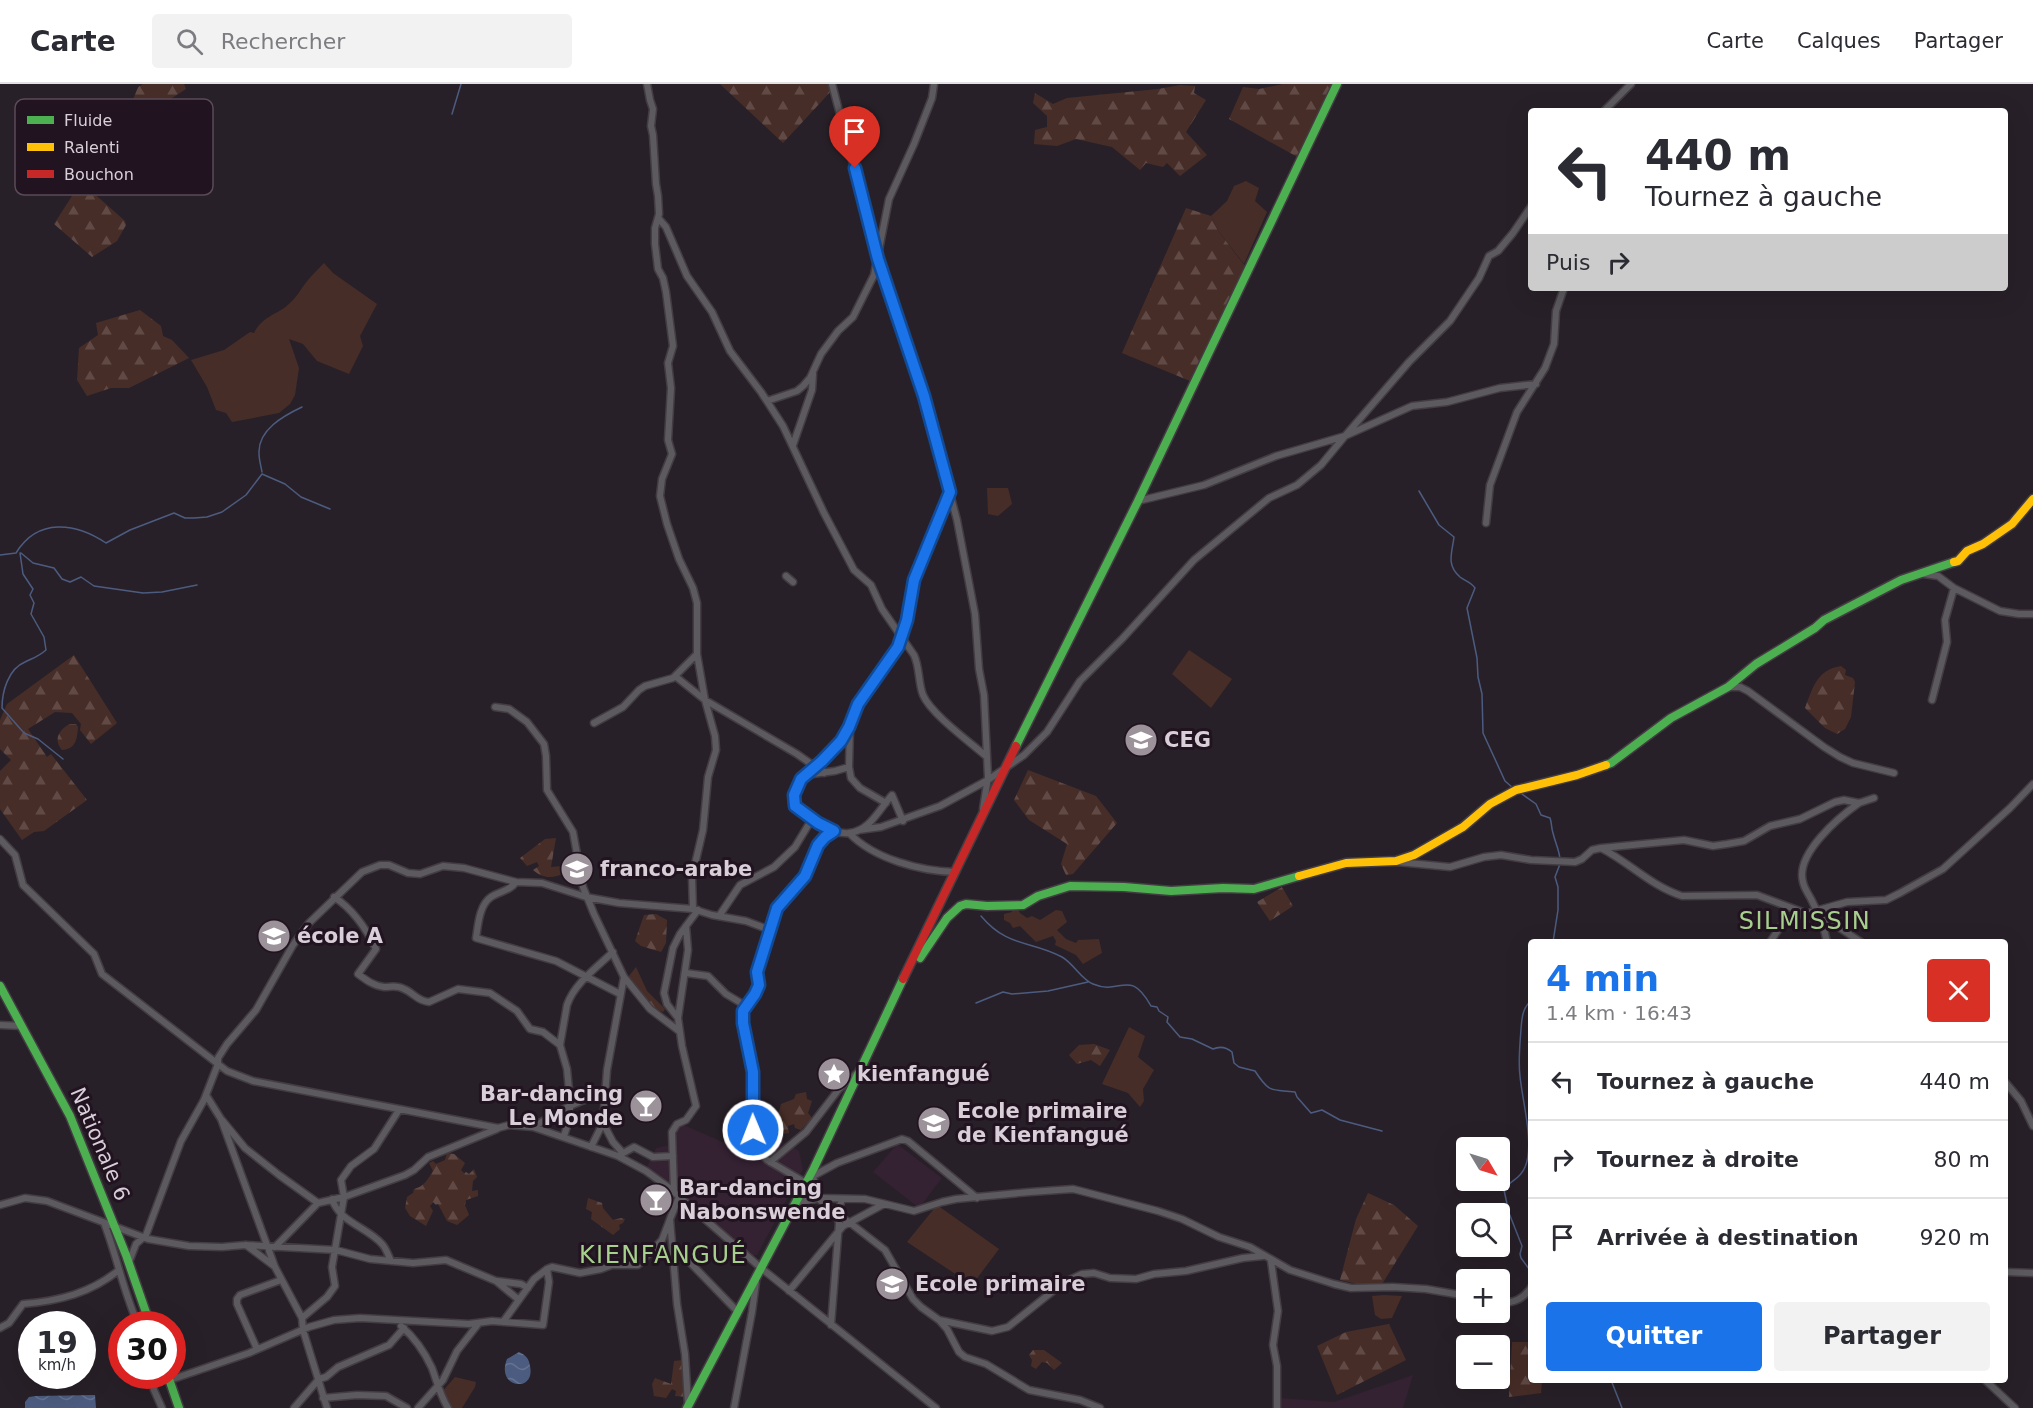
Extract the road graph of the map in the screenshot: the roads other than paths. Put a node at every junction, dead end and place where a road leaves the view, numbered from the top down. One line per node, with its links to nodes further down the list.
1 (647, 84): 8 (street)
2 (832, 84): 9 (street)
3 (934, 84): 9 (street)
4 (1336, 84): 18 (main road)
5 (1631, 84): 6 (street)
6 (1607, 108)
7 (1528, 211): 14 (street)
8 (659, 219): 13 (street); 26 (street)
9 (878, 259): 11 (street); 16 (street)
10 (1563, 291): 12 (street)
11 (813, 371): 13 (street); 15 (street)
12 (1536, 384): 14 (street); 19 (street)
13 (767, 401): 15 (street)
14 (1345, 436): 18 (street); 38 (street)
15 (793, 445): 25 (street)
16 (950, 492): 25 (street); 34 (street)
17 (2033, 499): 20 (main road)
18 (1138, 501): 38 (main road)
19 (1486, 523)
20 (1921, 574): 23 (street); 28 (main road)
21 (786, 576): 22 (street)
22 (794, 582)
23 (1954, 588): 24 (street); 29 (street)
24 (2033, 614)
25 (902, 637): 33 (street); 34 (street)
26 (697, 654): 27 (street); 30 (street)
27 (675, 676): 30 (street); 32 (street)
28 (1728, 687): 40 (street); 55 (main road)
29 (1932, 699)
30 (705, 700): 35 (street); 60 (street)
31 (495, 706): 59 (street)
32 (594, 723)
33 (849, 727): 36 (street); 37 (street)
34 (987, 757): 42 (street)
35 (806, 760): 36 (street); 41 (street)
36 (815, 767): 39 (street); 41 (street)
37 (849, 767): 39 (street); 45 (street)
38 (1007, 768): 42 (street); 49 (main road)
39 (824, 773): 41 (street)
40 (1894, 773)
41 (806, 774): 47 (street)
42 (988, 780): 48 (street); 49 (street)
43 (2033, 784): 61 (street)
44 (1874, 798): 46 (street)
45 (886, 803): 48 (street); 50 (street)
46 (1859, 803): 54 (street); 61 (street)
47 (812, 819): 51 (street); 63 (street)
48 (903, 821): 50 (street)
49 (979, 824): 56 (main road)
50 (859, 830): 52 (street)
51 (834, 831): 52 (street); 66 (street)
52 (849, 833): 56 (street)
53 (0, 838): 83 (street)
54 (1601, 848): 55 (street); 62 (street)
55 (1396, 861): 74 (main road)
56 (955, 872): 74 (main road)
57 (516, 882): 58 (street); 59 (street); 72 (street)
58 (334, 897): 82 (street); 83 (street)
59 (586, 897): 60 (street); 70 (street)
60 (696, 910): 63 (street); 65 (street)
61 (1816, 910): 62 (street); 64 (street)
62 (1805, 913): 64 (street); 67 (street)
63 (719, 916): 66 (street)
64 (1820, 919): 68 (street); 69 (street)
65 (686, 926): 71 (street); 78 (street)
66 (770, 930): 77 (street)
67 (1772, 939)
68 (1826, 939)
69 (1856, 939)
70 (613, 952): 72 (street); 73 (street)
71 (686, 973): 77 (street); 78 (street)
72 (587, 977): 76 (street); 82 (street)
73 (624, 977): 76 (street); 81 (street)
74 (902, 983): 84 (main road)
75 (0, 986): 80 (main road, Nationale 6)
76 (620, 994): 87 (street)
77 (746, 1006): 99 (street)
78 (678, 1018): 81 (street)
79 (0, 1025): 80 (street)
80 (22, 1026): 117 (main road, Nationale 6)
81 (679, 1031): 98 (street)
82 (560, 1045): 88 (street)
83 (218, 1064): 86 (street); 89 (street)
84 (857, 1074): 99 (street); 100 (main road)
85 (2008, 1085): 92 (street)
86 (206, 1095): 90 (street); 119 (street)
87 (605, 1097): 88 (street); 91 (street)
88 (570, 1107): 93 (street); 95 (street)
89 (399, 1110): 94 (street); 103 (street)
90 (221, 1119): 108 (street); 122 (street)
91 (603, 1123): 96 (street); 97 (street)
92 (2033, 1126)
93 (533, 1127): 94 (street); 95 (street)
94 (498, 1128): 103 (street)
95 (564, 1136): 96 (street)
96 (591, 1147): 97 (street)
97 (620, 1154): 98 (street); 102 (street)
98 (673, 1156): 102 (street)
99 (770, 1162): 101 (street)
100 (813, 1172): 101 (main road); 104 (street); 105 (street)
101 (806, 1183): 109 (main road)
102 (677, 1194): 114 (street); 129 (street)
103 (344, 1197): 106 (street); 112 (street)
104 (818, 1198): 107 (street); 109 (street); 113 (street)
105 (978, 1198): 110 (street); 124 (street)
106 (332, 1199): 108 (street); 112 (street)
107 (842, 1199): 110 (street); 113 (street)
108 (318, 1203): 122 (street)
109 (796, 1203): 129 (main road)
110 (884, 1204): 115 (street)
111 (0, 1205): 116 (street)
112 (341, 1214): 123 (street); 125 (street)
113 (837, 1216): 115 (street); 118 (street)
114 (670, 1220): 120 (street); 131 (street)
115 (849, 1222): 118 (street); 147 (street)
116 (104, 1223): 117 (street); 130 (street)
117 (115, 1227): 119 (street); 127 (main road, Nationale 6)
118 (838, 1232): 139 (street); 151 (street)
119 (144, 1237): 121 (street); 127 (street)
120 (672, 1244): 145 (street); 170 (street)
121 (245, 1245): 122 (street); 128 (street)
122 (272, 1247): 123 (street); 128 (street)
123 (336, 1250): 125 (street); 146 (street)
124 (1264, 1256): 126 (street); 147 (street)
125 (391, 1261): 136 (street)
126 (1271, 1261): 140 (street); 174 (street)
127 (129, 1263): 144 (main road, Nationale 6)
128 (275, 1267): 135 (street)
129 (761, 1268): 134 (main road); 139 (street)
130 (119, 1269): 143 (street); 152 (street)
131 (547, 1269): 137 (street); 149 (street)
132 (2008, 1272): 133 (street)
133 (2033, 1274)
134 (756, 1277): 145 (main road); 171 (street)
135 (281, 1280): 146 (street); 155 (street)
136 (496, 1281): 137 (street); 141 (street)
137 (528, 1288): 141 (street)
138 (1528, 1291): 142 (street)
139 (789, 1292): 151 (street)
140 (1456, 1295)
141 (519, 1300): 149 (street)
142 (1510, 1303)
143 (132, 1311)
144 (146, 1311)
145 (738, 1312): 170 (main road)
146 (302, 1318): 154 (street)
147 (939, 1320): 173 (street)
148 (393, 1321): 150 (street); 153 (street); 154 (street)
149 (502, 1322): 150 (street)
150 (479, 1323): 159 (street)
151 (831, 1324): 172 (street)
152 (0, 1328)
153 (404, 1328): 157 (street); 159 (street)
154 (303, 1330): 155 (street); 157 (street)
155 (257, 1349): 156 (street)
156 (186, 1372)
157 (319, 1379): 162 (street); 165 (street)
158 (1988, 1383): 175 (street)
159 (438, 1388): 168 (street); 169 (street)
160 (154, 1389): 163 (street)
161 (173, 1389): 164 (main road)
162 (323, 1398): 166 (street); 167 (street)
163 (162, 1408)
164 (179, 1408)
165 (294, 1408)
166 (327, 1408)
167 (407, 1408)
168 (418, 1408)
169 (448, 1408)
170 (688, 1408)
171 (734, 1408)
172 (936, 1408)
173 (1100, 1408)
174 (1277, 1408)
175 (2014, 1408)

